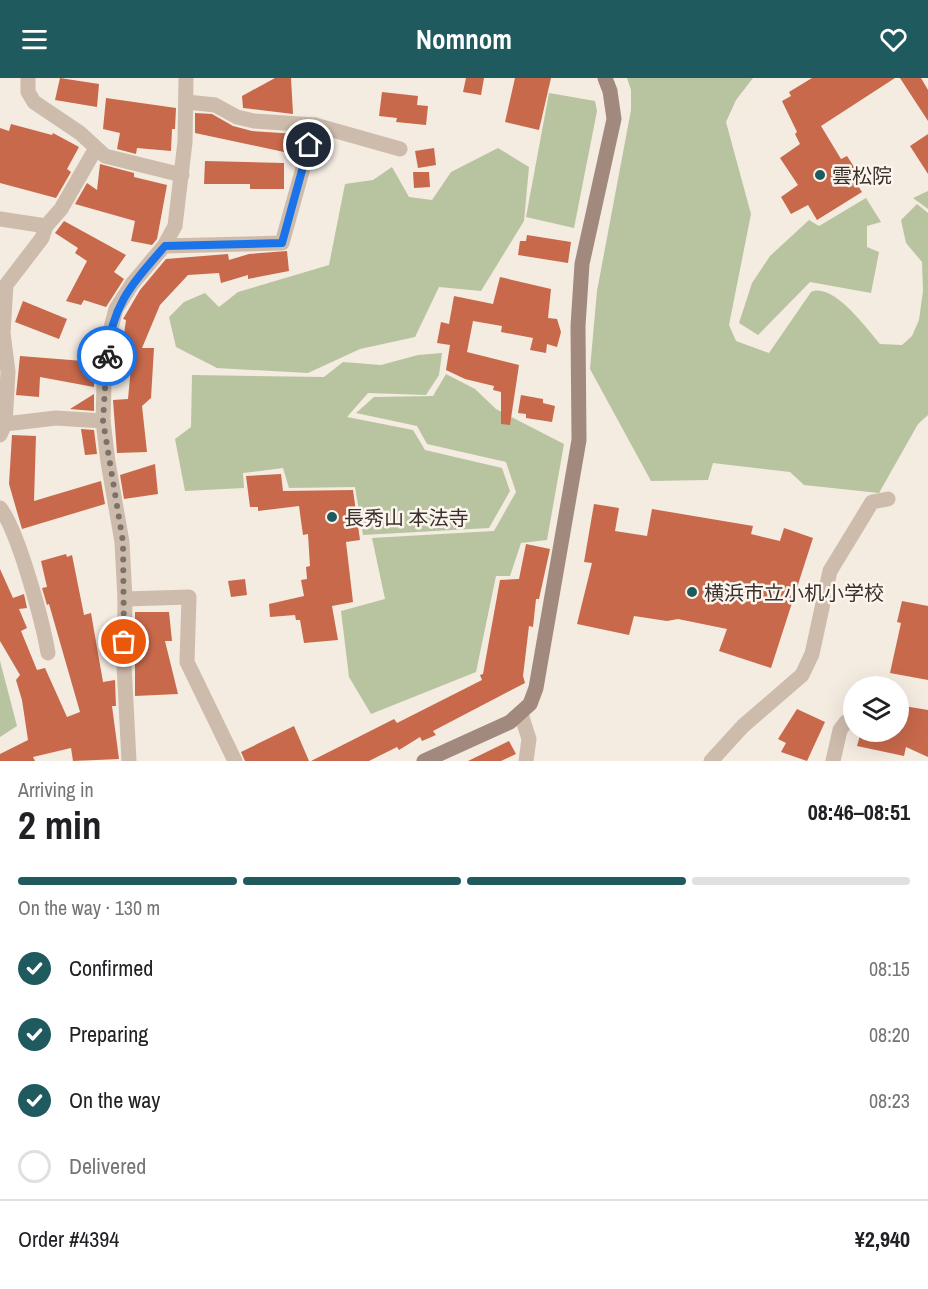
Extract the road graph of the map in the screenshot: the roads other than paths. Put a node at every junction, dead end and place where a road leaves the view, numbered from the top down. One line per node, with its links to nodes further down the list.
1 (28, 78): 6 (street)
2 (186, 78): 4 (street)
3 (605, 78): 18 (street)
4 (187, 102): 5 (street); 8 (street)
5 (315, 125): 7 (street); 11 (street)
6 (96, 148): 8 (street); 10 (street)
7 (400, 150)
8 (182, 175): 11 (street)
9 (0, 219): 10 (street)
10 (46, 226): 13 (street)
11 (165, 246): 12 (street)
12 (103, 421): 13 (street); 16 (street)
13 (2, 430)
14 (888, 499): 24 (street)
15 (0, 508): 17 (street)
16 (125, 598): 20 (street); 21 (street)
17 (48, 653)
18 (521, 714): 22 (street); 23 (street)
19 (843, 726): 25 (street)
20 (129, 761)
21 (235, 761)
22 (424, 761)
23 (526, 761)
24 (711, 761)
25 (833, 761)

